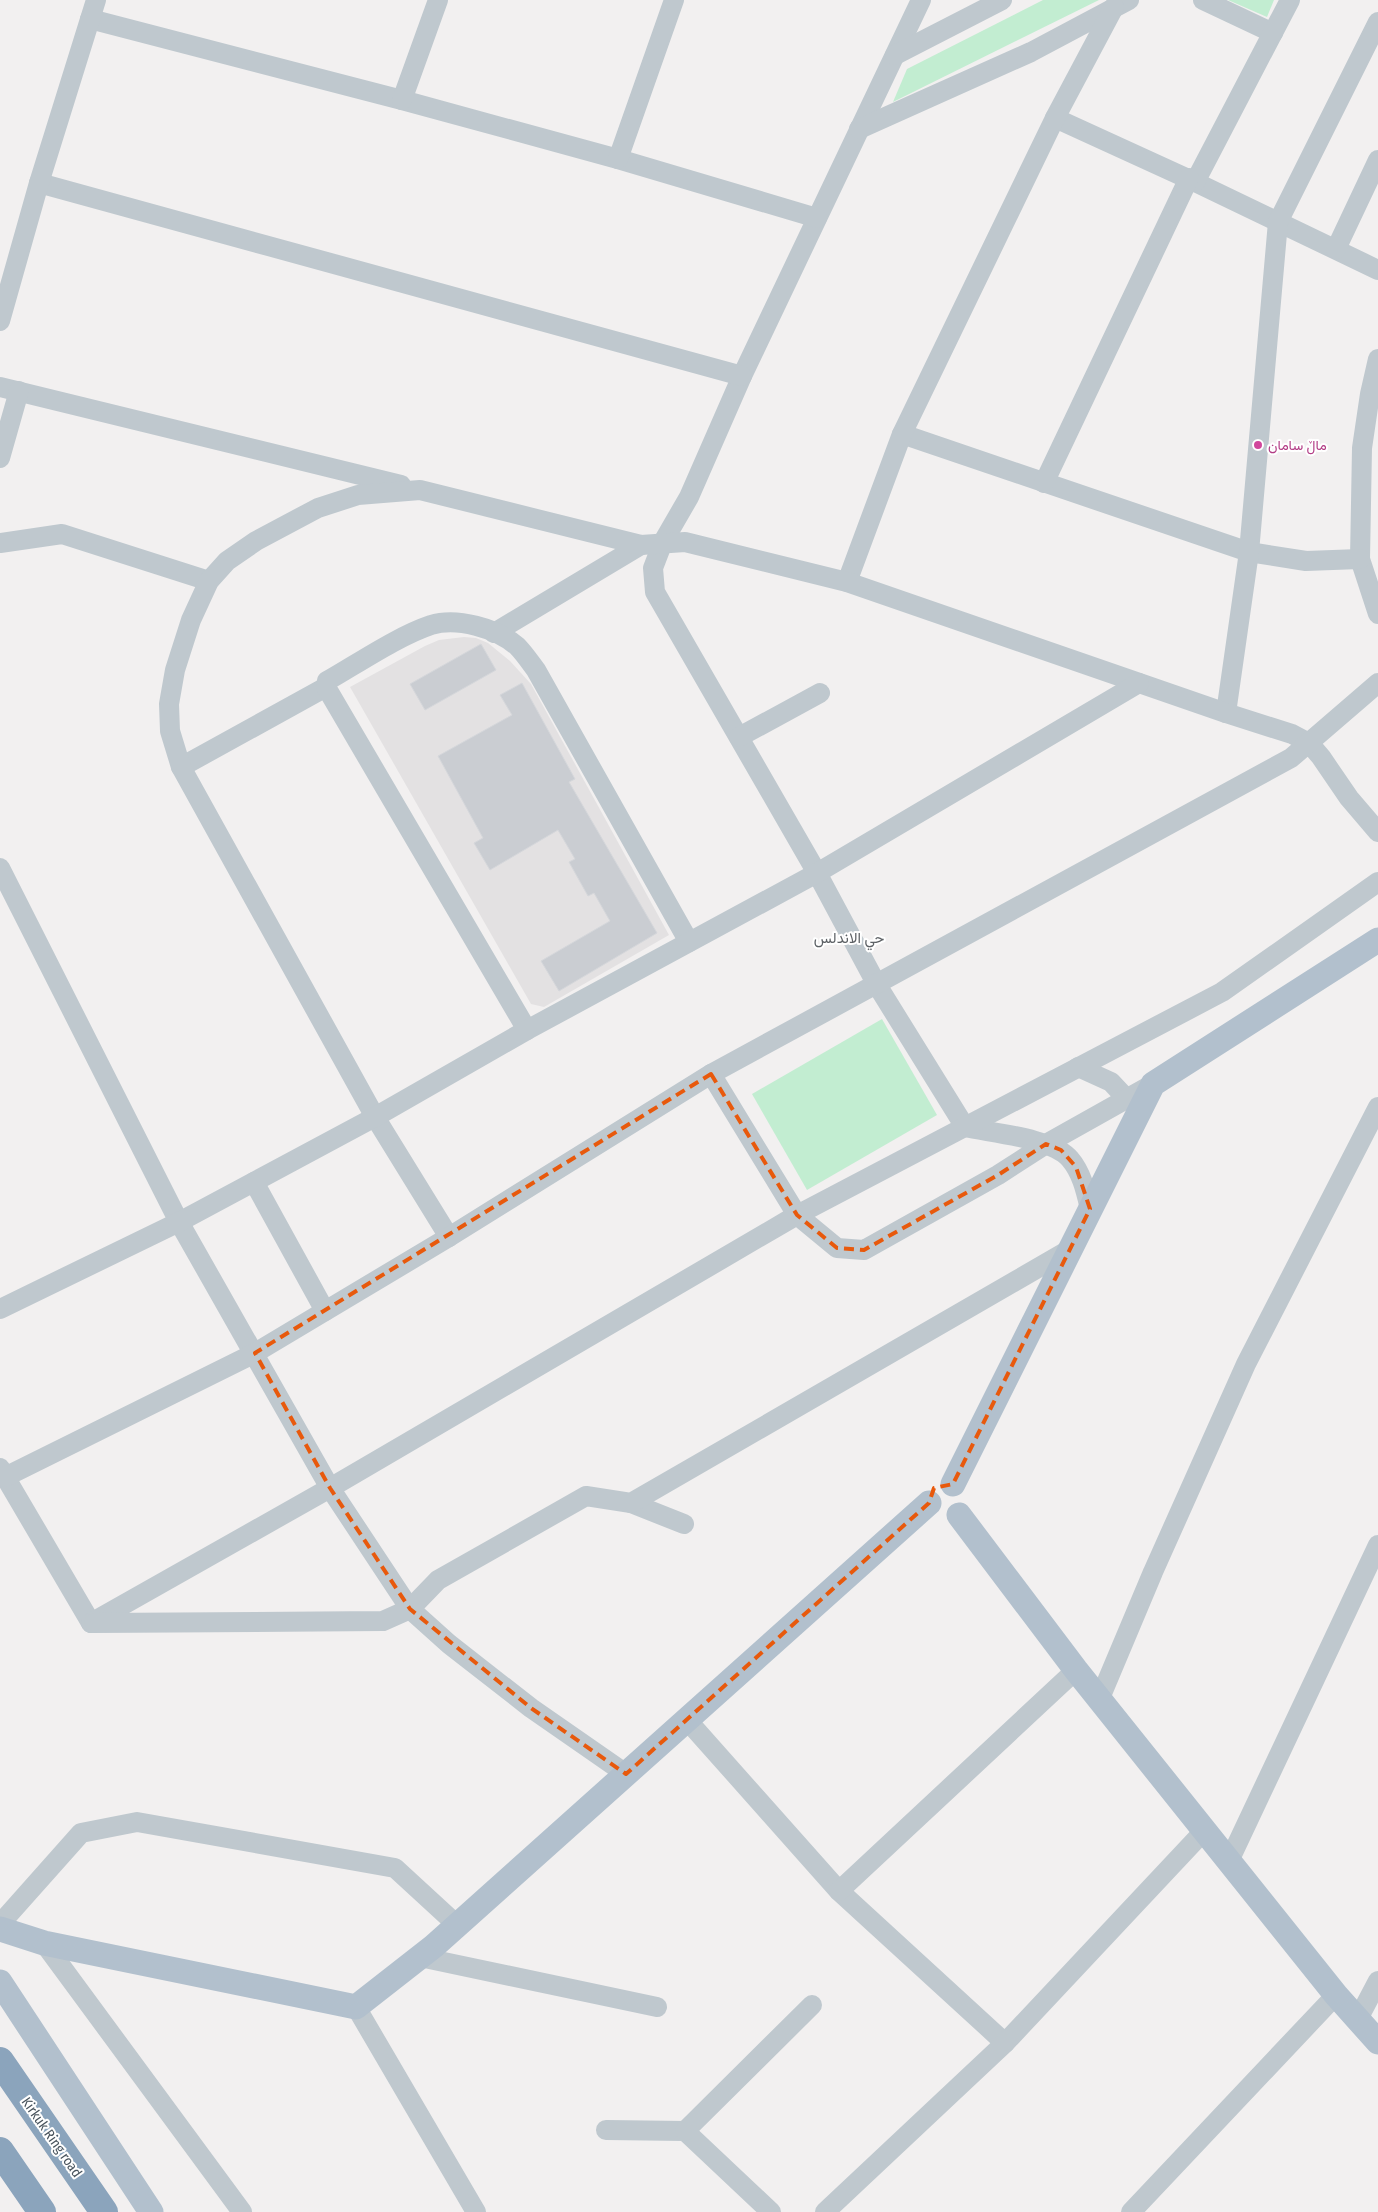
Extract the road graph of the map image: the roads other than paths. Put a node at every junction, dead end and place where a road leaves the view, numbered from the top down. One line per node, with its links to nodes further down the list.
1 (438, 0): 12 (street)
2 (674, 0): 15 (street)
3 (921, 0): 11 (street)
4 (1002, 0): 11 (street)
5 (1203, 0): 10 (street)
6 (1290, 0): 10 (street)
7 (1122, 4): 13 (street); 14 (street)
8 (93, 10): 12 (street); 18 (street)
9 (1378, 22): 20 (street)
10 (1273, 33): 17 (street)
11 (895, 54): 14 (street)
12 (402, 100): 15 (street)
13 (1055, 118): 17 (street); 27 (street)
14 (859, 129): 19 (street)
15 (618, 159): 19 (street)
16 (1378, 160): 21 (street)
17 (1192, 180): 20 (street); 29 (street)
18 (39, 183): 23 (street); 25 (street)
19 (817, 218): 25 (street)
20 (1278, 222): 21 (street); 34 (street)
21 (1336, 250): 22 (street)
22 (1378, 270)
23 (0, 322)
24 (1378, 359): 35 (street)
25 (742, 376): 31 (street)
26 (9, 389): 28 (street); 30 (street)
27 (902, 434): 29 (street); 37 (street)
28 (0, 458)
29 (1044, 483): 34 (street)
30 (420, 490): 33 (street); 36 (street)
31 (663, 542): 33 (street); 37 (street); 45 (street)
32 (0, 543): 36 (street)
33 (641, 545): 39 (street)
34 (1249, 552): 35 (street); 44 (street)
35 (1360, 559): 38 (street)
36 (209, 580): 47 (street)
37 (847, 582): 40 (street)
38 (1378, 614)
39 (494, 633): 42 (street); 53 (street)
40 (1139, 683): 44 (street); 50 (street)
41 (1378, 683): 46 (street)
42 (326, 687): 47 (street); 55 (street)
43 (820, 693): 45 (street)
44 (1226, 713): 46 (street)
45 (739, 737): 50 (street)
46 (1309, 743): 48 (street); 54 (street)
47 (181, 767): 61 (street)
48 (1378, 832)
49 (0, 868): 67 (street)
50 (817, 874): 53 (street); 54 (street)
51 (1378, 882): 56 (street)
52 (1378, 940): 58 (main road)
53 (689, 942): 55 (street)
54 (877, 985): 57 (street); 62 (street)
55 (527, 1030): 61 (street)
56 (1078, 1068): 59 (street); 62 (street)
57 (711, 1074): 66 (street); 68 (street)
58 (1153, 1084): 59 (street); 65 (main road)
59 (1126, 1098): 63 (street)
60 (1378, 1107): 84 (street)
61 (375, 1117): 64 (street); 68 (street)
62 (965, 1127): 63 (street); 66 (street)
63 (1046, 1144): 65 (street); 66 (street)
64 (254, 1182): 67 (street); 71 (street)
65 (1090, 1209): 69 (main road)
66 (797, 1215): 75 (street)
67 (179, 1222): 70 (street); 72 (street)
68 (449, 1237): 71 (street)
69 (1069, 1250): 74 (main road); 77 (street)
70 (0, 1309)
71 (325, 1311): 72 (street)
72 (256, 1353): 73 (street); 75 (street)
73 (3, 1472): 82 (street)
74 (953, 1484): 76 (main road); 78 (main road)
75 (330, 1488): 81 (street); 82 (street)
76 (929, 1502): 78 (main road); 85 (main road)
77 (631, 1503): 79 (street); 81 (street)
78 (959, 1515): 83 (main road)
79 (684, 1524)
80 (1378, 1545): 88 (street)
81 (410, 1608): 82 (street); 86 (street)
82 (91, 1623)
83 (1076, 1670): 84 (main road); 89 (street)
84 (1100, 1698): 87 (main road)
85 (687, 1720): 86 (main road); 89 (street)
86 (626, 1774): 91 (main road)
87 (1204, 1830): 88 (main road); 103 (street)
88 (1230, 1859): 97 (main road)
89 (838, 1891): 103 (street)
90 (0, 1924): 91 (street)
91 (457, 1925): 94 (main road)
92 (0, 1929): 93 (main road)
93 (44, 1943): 99 (main road); 111 (street)
94 (420, 1957): 99 (main road); 100 (street)
95 (1378, 1981): 101 (street)
96 (0, 1982): 110 (main road)
97 (1336, 1995): 101 (main road); 115 (street)
98 (812, 2005): 106 (street)
99 (356, 2007): 112 (street)
100 (657, 2008)
101 (1358, 2019): 102 (main road)
102 (1378, 2042)
103 (1006, 2043): 114 (street)
104 (0, 2061): 109 (highway, Kirkuk Ring road)
105 (606, 2130): 106 (street)
106 (686, 2131): 113 (street)
107 (0, 2151): 108 (highway)
108 (42, 2212)
109 (104, 2212)
110 (151, 2212)
111 (242, 2212)
112 (476, 2212)
113 (771, 2212)
114 (825, 2212)
115 (1131, 2212)

